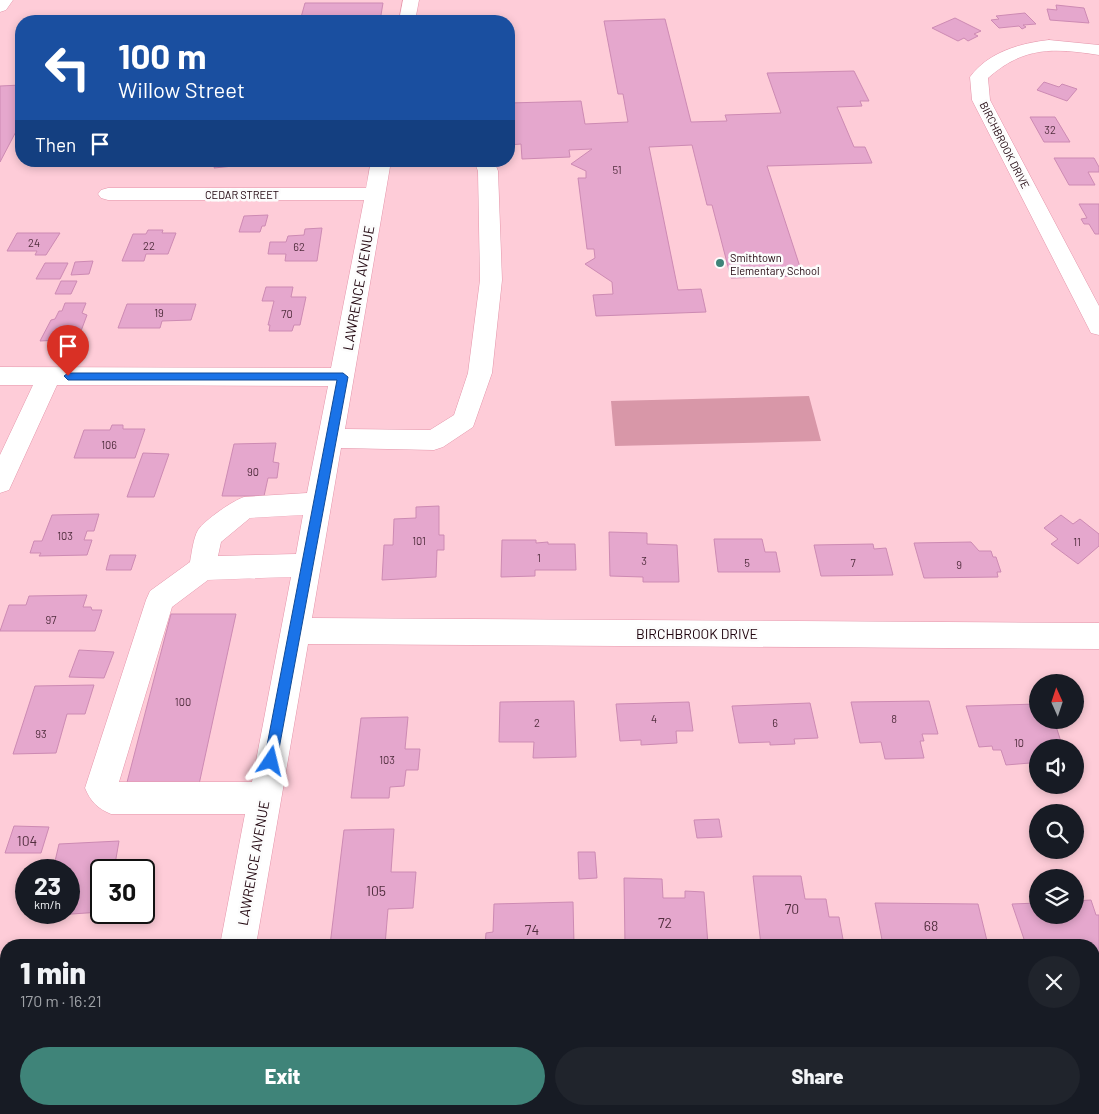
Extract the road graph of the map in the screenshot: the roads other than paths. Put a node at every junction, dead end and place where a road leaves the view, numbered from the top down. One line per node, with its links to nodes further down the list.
1 (4, 0): 3 (street)
2 (411, 0): 4 (street)
3 (0, 7)
4 (408, 15)
5 (1099, 50): 10 (street, BIRCHBROOK DRIVE)
6 (380, 167): 9 (street, LAWRENCE AVENUE)
7 (486, 167): 14 (street)
8 (108, 194): 9 (street, CEDAR STREET)
9 (375, 194): 13 (street, LAWRENCE AVENUE)
10 (1099, 327)
11 (0, 376): 12 (street)
12 (49, 376): 13 (street); 15 (street)
13 (343, 377): 14 (street, LAWRENCE AVENUE)
14 (331, 438): 16 (street, LAWRENCE AVENUE)
15 (0, 483)
16 (319, 503): 17 (street, LAWRENCE AVENUE); 18 (street)
17 (307, 565): 18 (street); 19 (street, LAWRENCE AVENUE)
18 (202, 568): 21 (street)
19 (294, 631): 20 (street, BIRCHBROOK DRIVE); 21 (street, LAWRENCE AVENUE)
20 (1099, 636)
21 (264, 798): 22 (street, LAWRENCE AVENUE)
22 (239, 939)

